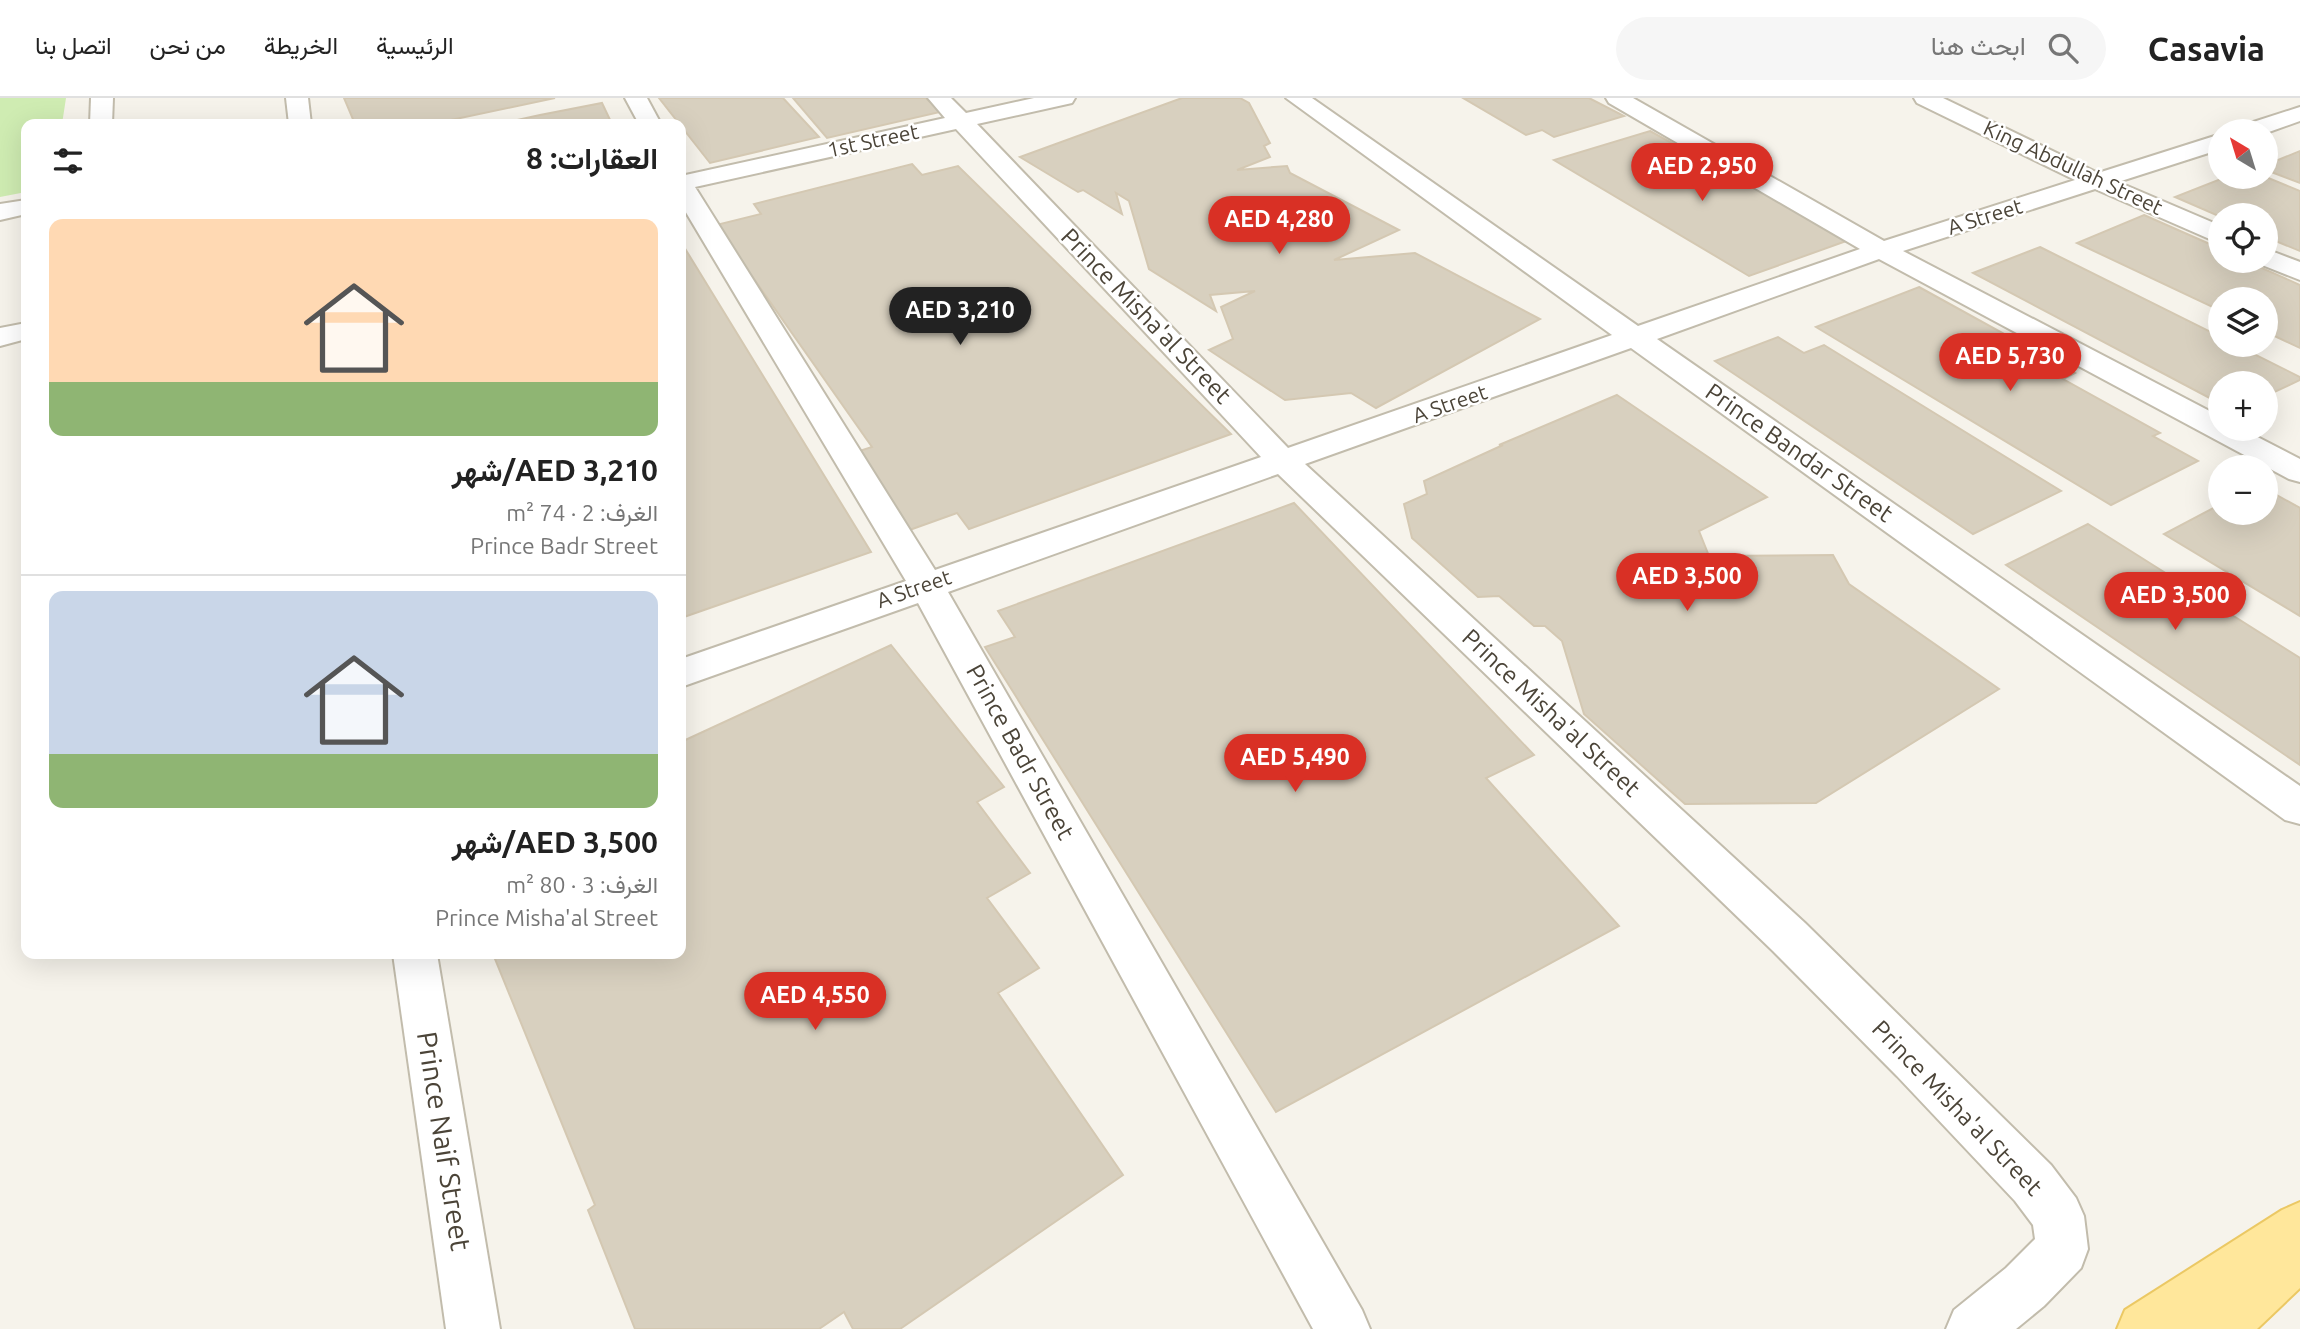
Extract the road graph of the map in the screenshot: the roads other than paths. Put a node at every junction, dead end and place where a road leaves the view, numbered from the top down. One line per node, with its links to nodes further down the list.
1 (102, 98): 11 (street)
2 (297, 98): 12 (street)
3 (636, 98): 13 (street)
4 (1064, 98): 9 (street, 1st Street)
5 (1297, 98): 27 (street, Prince Bandar Street)
6 (1617, 98): 22 (street)
7 (1925, 98): 16 (street, King Abdullah Street)
8 (2267, 102): 10 (street)
9 (950, 110): 17 (street, 1st Street); 28 (street, Prince Misha'al Street)
10 (2300, 114): 14 (street)
11 (101, 119)
12 (299, 119)
13 (647, 119)
14 (2278, 121)
15 (2208, 145): 16 (street, A Street)
16 (2098, 182): 21 (street, King Abdullah Street); 22 (street, A Street)
17 (686, 183)
18 (686, 192): 30 (street, Prince Badr Street)
19 (21, 208): 20 (street)
20 (0, 212)
21 (2208, 230)
22 (1881, 250): 27 (street, A Street); 29 (street)
23 (2278, 262): 24 (street)
24 (2300, 272)
25 (21, 332): 26 (street)
26 (0, 337)
27 (1637, 338): 28 (street, A Street); 32 (street, Prince Bandar Street)
28 (1284, 461): 30 (street, A Street); 38 (street, Prince Misha'al Street)
29 (2300, 472)
30 (926, 585): 31 (street, A Street); 37 (street, Prince Badr Street)
31 (686, 671)
32 (2300, 808)
33 (416, 959): 36 (street, Prince Naif Street)
34 (2300, 1228): 39 (main road)
35 (2300, 1251): 40 (main road)
36 (473, 1329)
37 (1343, 1329)
38 (1973, 1329)
39 (2144, 1329)
40 (2218, 1329)

